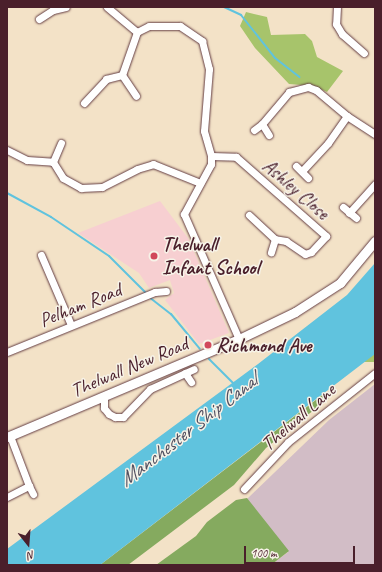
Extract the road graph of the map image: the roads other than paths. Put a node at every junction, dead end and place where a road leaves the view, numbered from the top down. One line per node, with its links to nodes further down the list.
1 (66, 7): 4 (street)
2 (107, 7): 5 (street)
3 (337, 7): 6 (street)
4 (39, 19)
5 (137, 32): 7 (street); 17 (street)
6 (364, 53)
7 (122, 75): 8 (street); 9 (street)
8 (136, 96)
9 (84, 103)
10 (347, 116): 11 (street); 13 (street); 20 (street)
11 (262, 124): 12 (street); 14 (street)
12 (254, 130)
13 (375, 134)
14 (269, 135)
15 (61, 143): 18 (street)
16 (7, 150): 18 (street)
17 (212, 156): 22 (street); 28 (street, Ashley Close)
18 (53, 162): 22 (street)
19 (296, 166): 20 (street)
20 (302, 171): 21 (street)
21 (308, 178)
22 (200, 183): 34 (street)
23 (375, 184): 25 (street)
24 (343, 207): 25 (street)
25 (349, 213): 27 (street)
26 (249, 215): 28 (street, Ashley Close)
27 (356, 218)
28 (275, 239): 30 (street)
29 (375, 241): 34 (main road, Thelwall New Road)
30 (272, 252)
31 (42, 255): 33 (street)
32 (166, 291): 33 (street, Pelham Road)
33 (71, 325): 35 (street, Pelham Road)
34 (239, 339): 40 (main road, Thelwall New Road)
35 (7, 352)
36 (194, 369): 37 (street)
37 (185, 373): 39 (street); 40 (street)
38 (375, 373): 43 (street, Thelwall Lane)
39 (191, 382)
40 (104, 397): 41 (main road, Thelwall New Road)
41 (8, 436): 42 (street)
42 (29, 486): 44 (street); 45 (street)
43 (244, 489)
44 (33, 494)
45 (7, 497)

